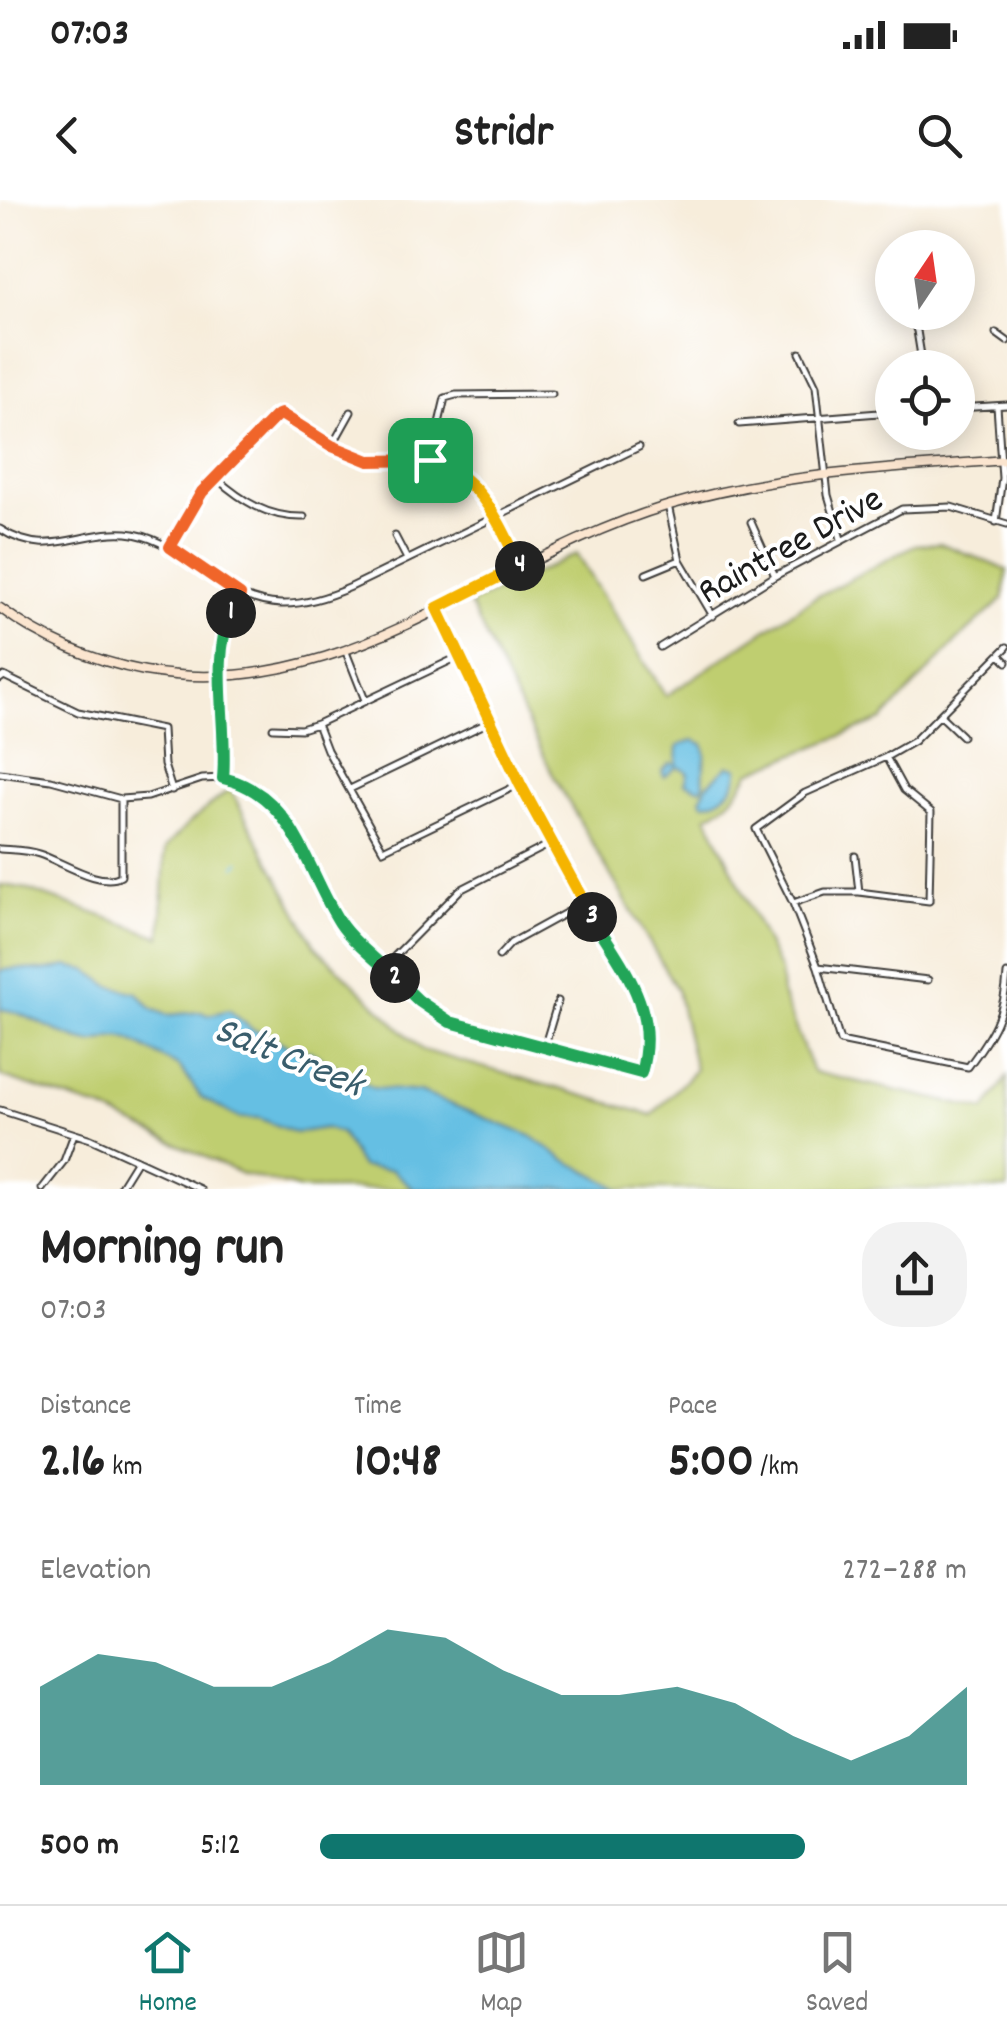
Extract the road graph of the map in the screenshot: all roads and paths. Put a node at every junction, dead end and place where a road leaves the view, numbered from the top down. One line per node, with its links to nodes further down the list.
1 (996, 333): 2 (street)
2 (1007, 341)
3 (800, 353): 10 (street)
4 (552, 394): 14 (street)
5 (1007, 405): 6 (street)
6 (997, 406): 7 (street); 15 (street)
7 (975, 407)
8 (351, 412): 12 (street)
9 (875, 413): 10 (street)
10 (819, 418): 11 (street); 16 (street)
11 (739, 424)
12 (332, 446): 14 (street); 17 (street)
13 (639, 447): 20 (street)
14 (430, 460): 20 (street)
15 (1004, 460): 16 (street); 22 (street)
16 (825, 474): 18 (street); 26 (street)
17 (216, 478): 19 (street); 27 (street)
18 (668, 505): 29 (street); 30 (street)
19 (304, 516)
20 (496, 517): 28 (street); 30 (street)
21 (752, 522): 32 (street)
22 (996, 522): 23 (street, Raintree Drive); 26 (street, Raintree Drive)
23 (1007, 524)
24 (0, 529): 27 (street)
25 (395, 536): 28 (street)
26 (842, 540): 32 (street, Raintree Drive)
27 (170, 547): 33 (street)
28 (407, 559): 33 (street)
29 (680, 560): 31 (street); 36 (street)
30 (520, 568): 35 (street)
31 (646, 574)
32 (775, 576): 36 (street, Raintree Drive)
33 (240, 595): 44 (street)
34 (0, 608): 44 (street)
35 (437, 608): 39 (street); 41 (street)
36 (712, 616): 38 (street, Raintree Drive)
37 (1007, 647): 40 (street)
38 (660, 648)
39 (346, 652): 44 (street); 45 (street)
40 (1000, 655): 42 (street); 46 (street)
41 (458, 657): 45 (street); 47 (street)
42 (1007, 662)
43 (2, 678): 56 (street)
44 (223, 678): 53 (street)
45 (365, 701): 48 (street)
46 (940, 715): 50 (street); 51 (street)
47 (489, 722): 54 (street); 55 (street)
48 (318, 724): 49 (street); 55 (street)
49 (273, 728)
50 (962, 736)
51 (886, 758): 61 (street); 63 (street)
52 (0, 773): 57 (street)
53 (223, 778): 56 (street); 65 (street)
54 (520, 784): 55 (street); 58 (street)
55 (350, 789)
56 (172, 790): 57 (street)
57 (121, 798): 59 (street)
58 (550, 844): 62 (street); 65 (street)
59 (0, 849)
60 (855, 856): 61 (street)
61 (859, 892): 63 (street)
62 (584, 903): 64 (street); 70 (street)
63 (793, 903): 66 (street)
64 (499, 956)
65 (384, 967): 70 (street)
66 (818, 967): 67 (street); 68 (street)
67 (1007, 974)
68 (928, 980)
69 (558, 1001): 70 (street)
70 (544, 1048)
71 (0, 1110): 72 (street)
72 (74, 1134): 73 (street); 75 (street)
73 (137, 1160): 74 (street); 76 (street)
74 (192, 1187): 77 (street)
75 (42, 1189)
76 (120, 1189)
77 (200, 1189)

